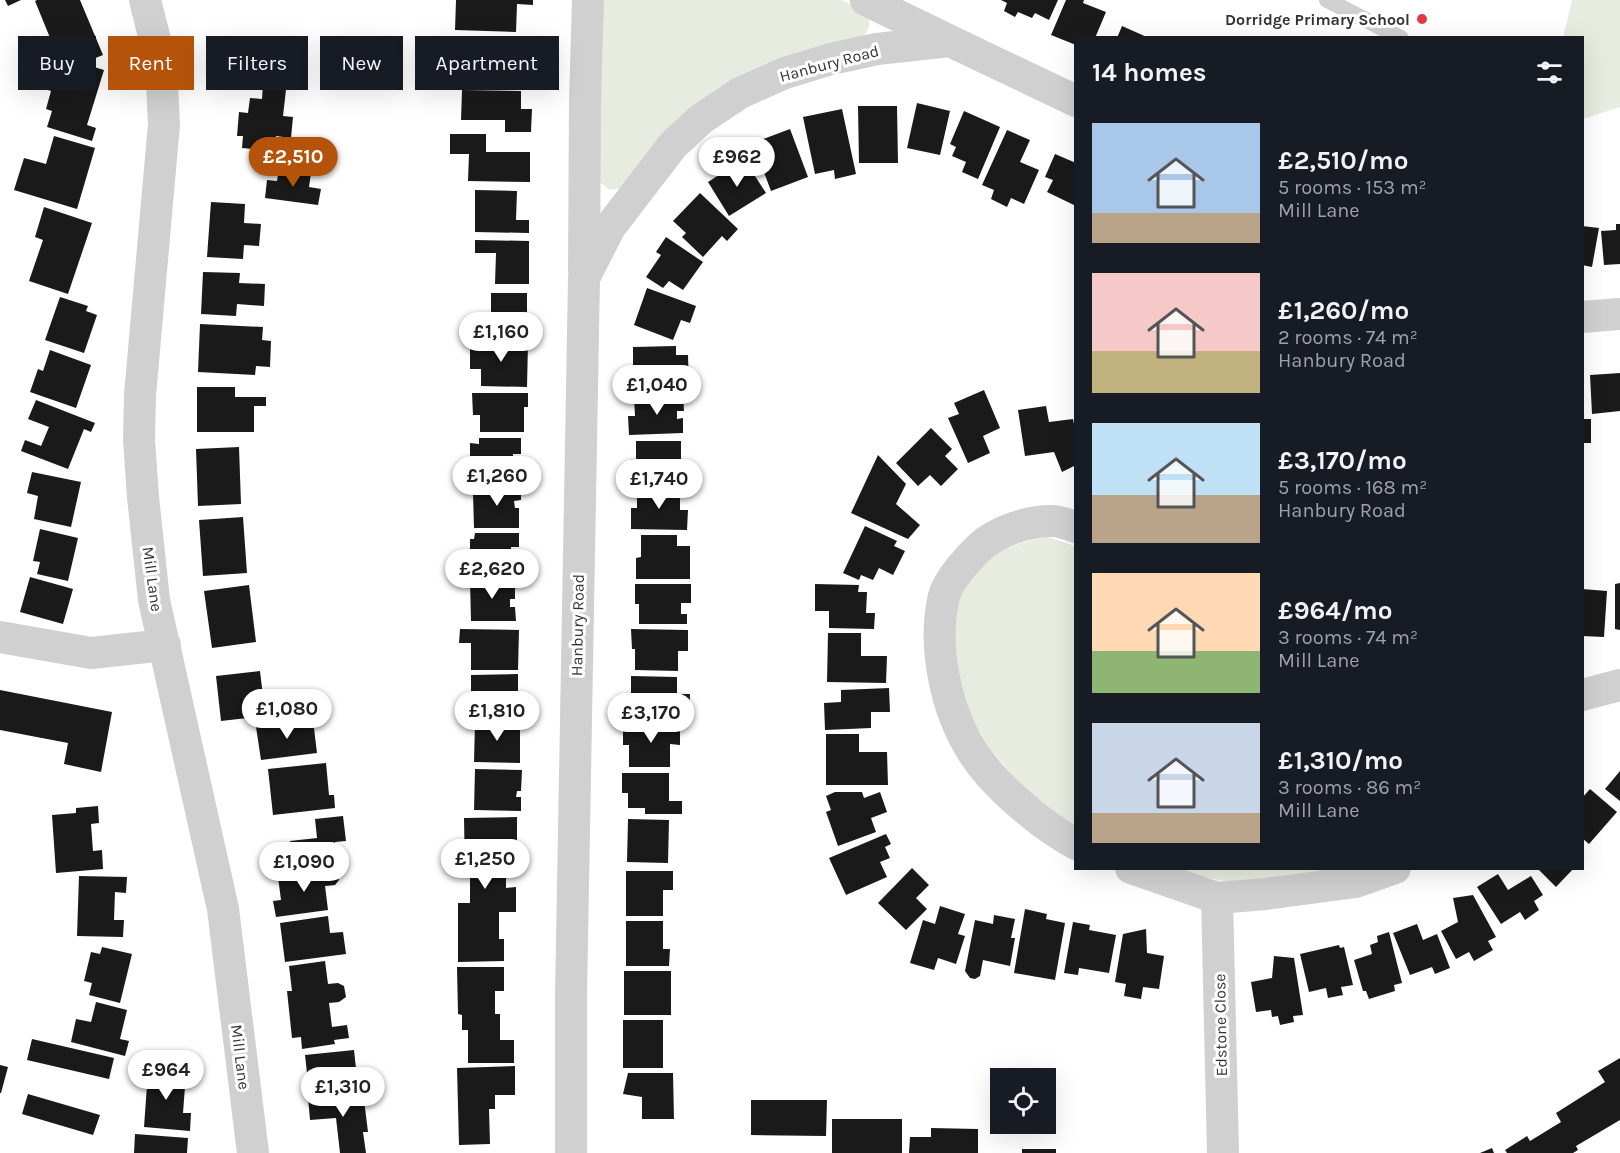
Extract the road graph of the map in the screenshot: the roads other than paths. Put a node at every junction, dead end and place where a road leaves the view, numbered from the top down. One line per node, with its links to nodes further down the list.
1 (145, 0): 13 (street, Mill Lane)
2 (588, 0): 8 (street, Hanbury Road)
3 (866, 0): 6 (street)
4 (1327, 0): 5 (lane)
5 (1397, 36)
6 (950, 41): 7 (street); 8 (street, Hanbury Road)
7 (1074, 100)
8 (584, 278): 21 (street, Hanbury Road)
9 (1620, 314): 10 (street)
10 (1584, 317)
11 (1074, 526): 16 (street)
12 (0, 637): 13 (street)
13 (165, 645): 20 (street, Mill Lane)
14 (1620, 685): 15 (street)
15 (1584, 694)
16 (1074, 843)
17 (1137, 870): 19 (street)
18 (1389, 870): 19 (street)
19 (1217, 898): 22 (street, Edstone Close)
20 (253, 1153)
21 (571, 1153)
22 (1223, 1153)

